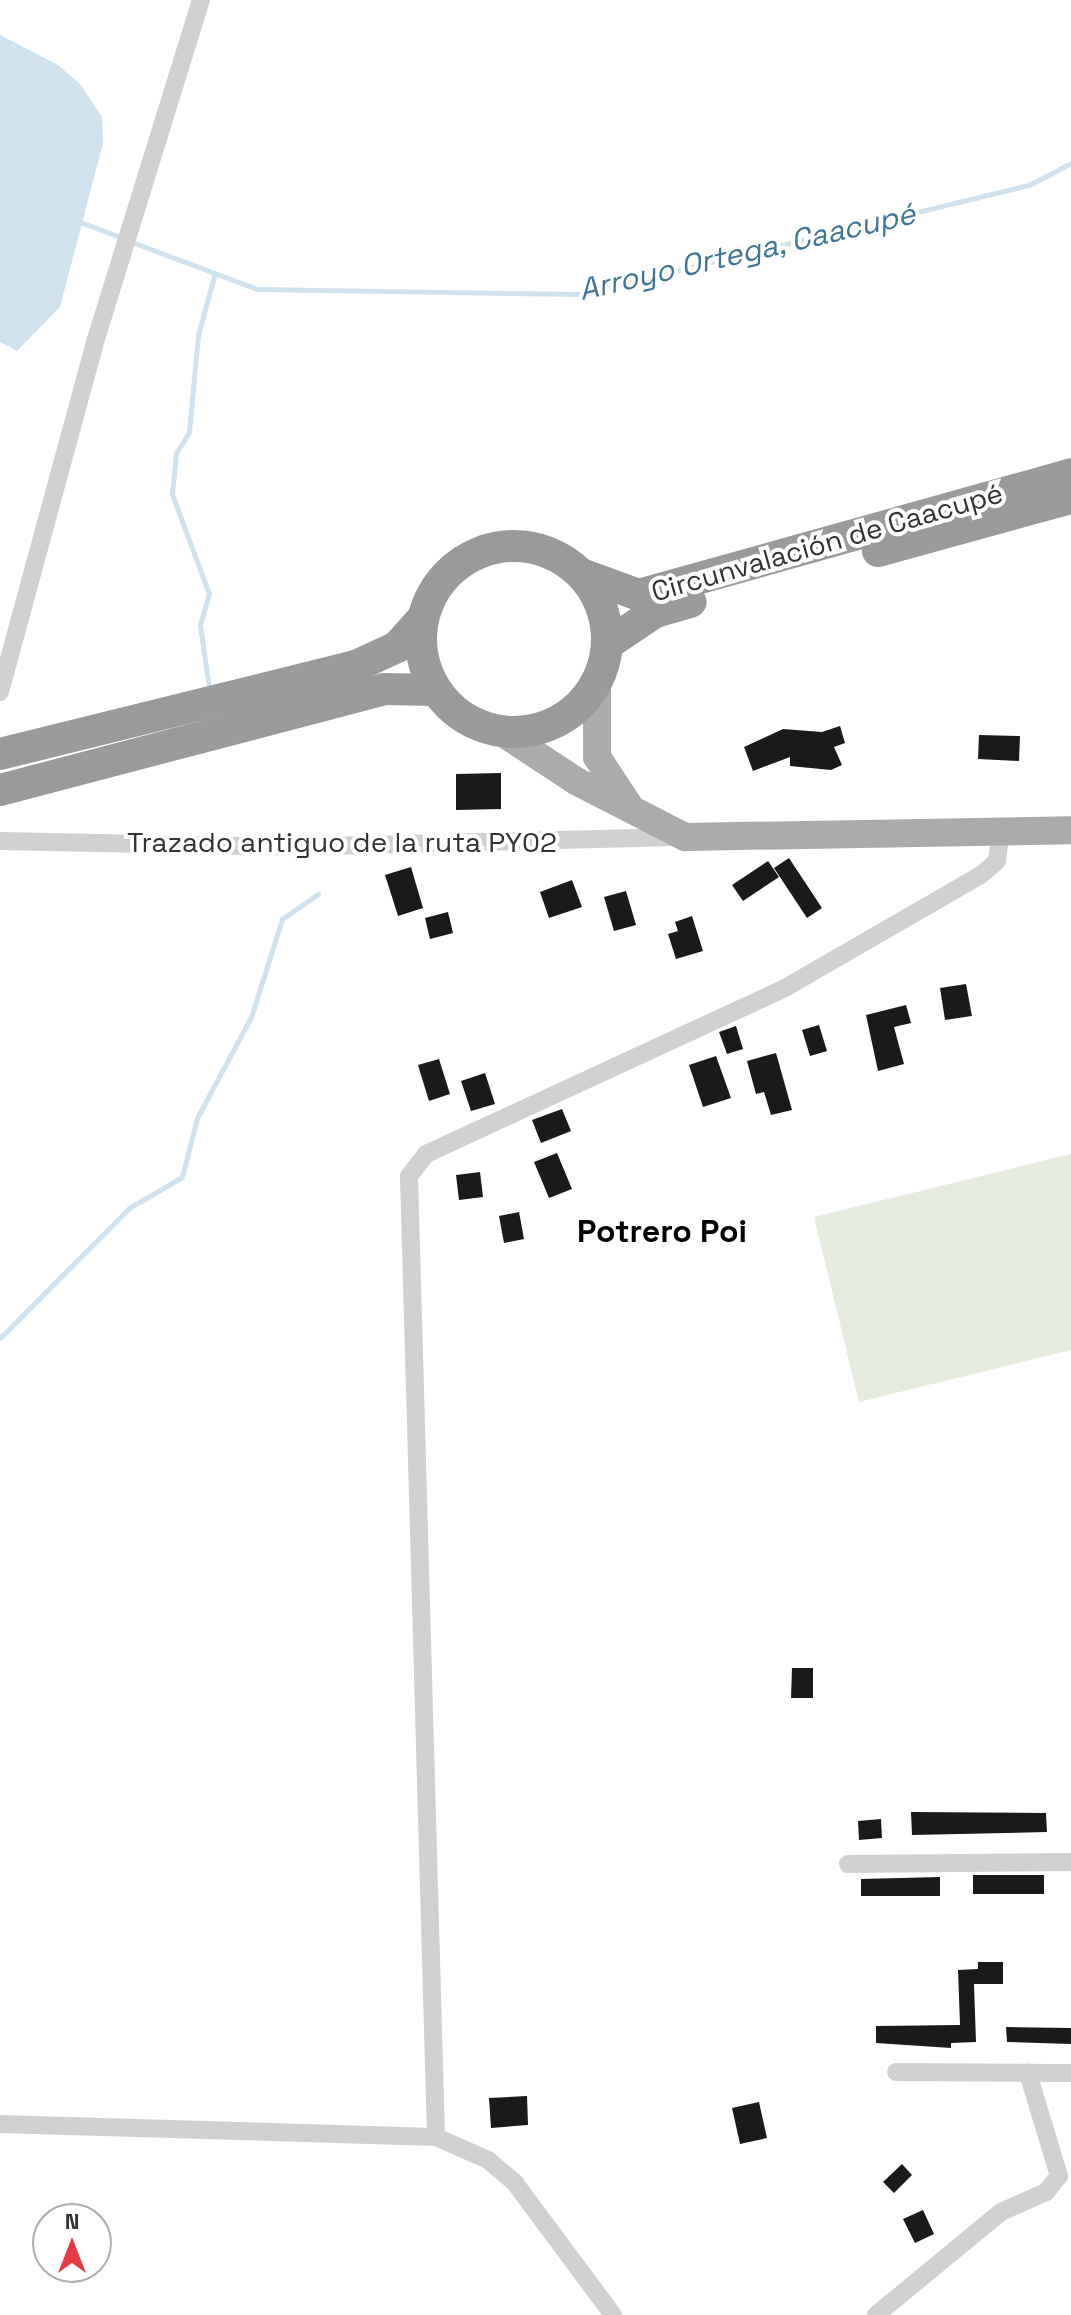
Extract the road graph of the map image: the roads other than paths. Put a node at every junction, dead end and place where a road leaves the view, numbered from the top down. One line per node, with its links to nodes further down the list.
1 (201, 0): 9 (street)
2 (1071, 474): 4 (highway, Circunvalación de Caacupé)
3 (1071, 498): 6 (highway, Circunvalación de Caacupé)
4 (584, 575): 5 (highway); 6 (highway)
5 (423, 618): 8 (highway); 11 (highway)
6 (609, 643): 7 (highway)
7 (597, 684): 10 (highway); 13 (main road)
8 (436, 690): 10 (highway); 12 (highway)
9 (0, 692)
10 (500, 731): 13 (main road)
11 (0, 754)
12 (0, 790)
13 (636, 814): 16 (main road)
14 (1001, 830): 15 (main road); 16 (main road); 24 (street)
15 (1071, 830)
16 (685, 837): 17 (street, Trazado antiguo de la ruta PY02)
17 (0, 841)
18 (1071, 1862): 19 (street)
19 (848, 1864)
20 (896, 2072): 21 (street)
21 (1028, 2073): 22 (street); 26 (street)
22 (1071, 2073)
23 (0, 2124): 24 (street)
24 (436, 2137): 25 (street)
25 (613, 2315)
26 (876, 2315)

